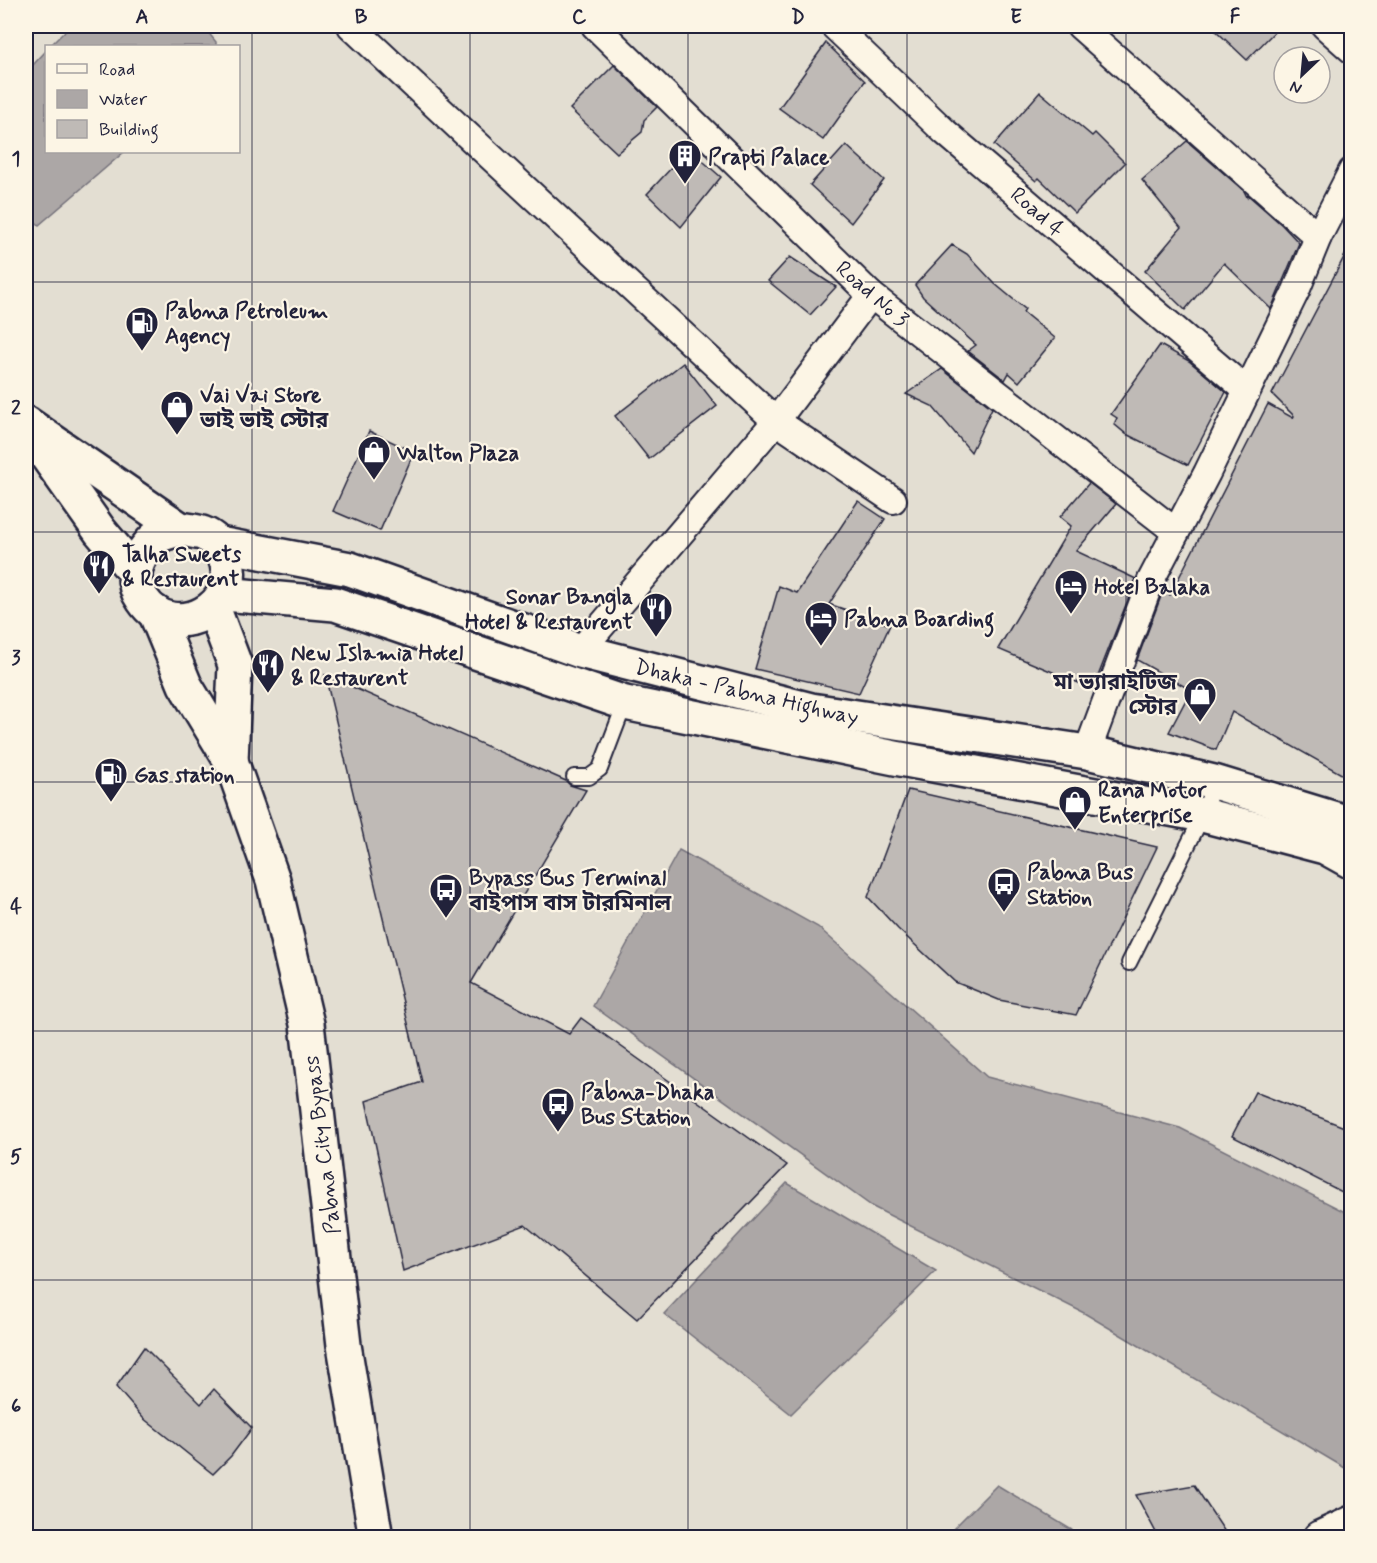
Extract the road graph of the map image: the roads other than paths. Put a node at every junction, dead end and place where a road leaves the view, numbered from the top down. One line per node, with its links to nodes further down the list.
1 (351, 26): 11 (street)
2 (595, 26): 9 (street, Road No 3)
3 (834, 26): 10 (street, Road 4)
4 (1080, 26): 8 (street)
5 (1325, 26): 6 (street)
6 (1352, 50)
7 (1352, 171): 8 (street)
8 (1318, 237): 10 (street)
9 (871, 295): 11 (street); 15 (street, Road No 3)
10 (1246, 390): 15 (street)
11 (776, 421): 13 (street); 22 (street)
12 (26, 424): 14 (main road); 18 (main road)
13 (893, 500)
14 (180, 529): 16 (main road); 18 (main road)
15 (1176, 532): 25 (street)
16 (219, 544): 17 (main road, Dhaka - Pabna Highway); 19 (main road)
17 (350, 569): 20 (main road); 22 (main road, Dhaka - Pabna Highway)
18 (134, 571): 21 (main road)
19 (218, 601): 20 (main road, Dhaka - Pabna Highway); 21 (main road); 27 (main road, Pabna City Bypass)
20 (335, 604): 23 (main road, Dhaka - Pabna Highway)
21 (155, 612): 27 (main road, Pabna City Bypass)
22 (580, 651): 24 (main road, Dhaka - Pabna Highway)
23 (625, 703): 26 (main road, Dhaka - Pabna Highway); 28 (lane)
24 (904, 724): 25 (main road, Dhaka - Pabna Highway); 26 (main road)
25 (1086, 752): 29 (main road, Dhaka - Pabna Highway)
26 (896, 758): 30 (main road, Dhaka - Pabna Highway)
27 (231, 760): 34 (main road, Pabna City Bypass)
28 (574, 777)
29 (1214, 782): 30 (lane); 31 (main road, Dhaka - Pabna Highway)
30 (1203, 815): 31 (main road, Dhaka - Pabna Highway); 32 (lane)
31 (1342, 839)
32 (1129, 963)
33 (1352, 1524): 35 (main road)
34 (376, 1538)
35 (1320, 1538)

